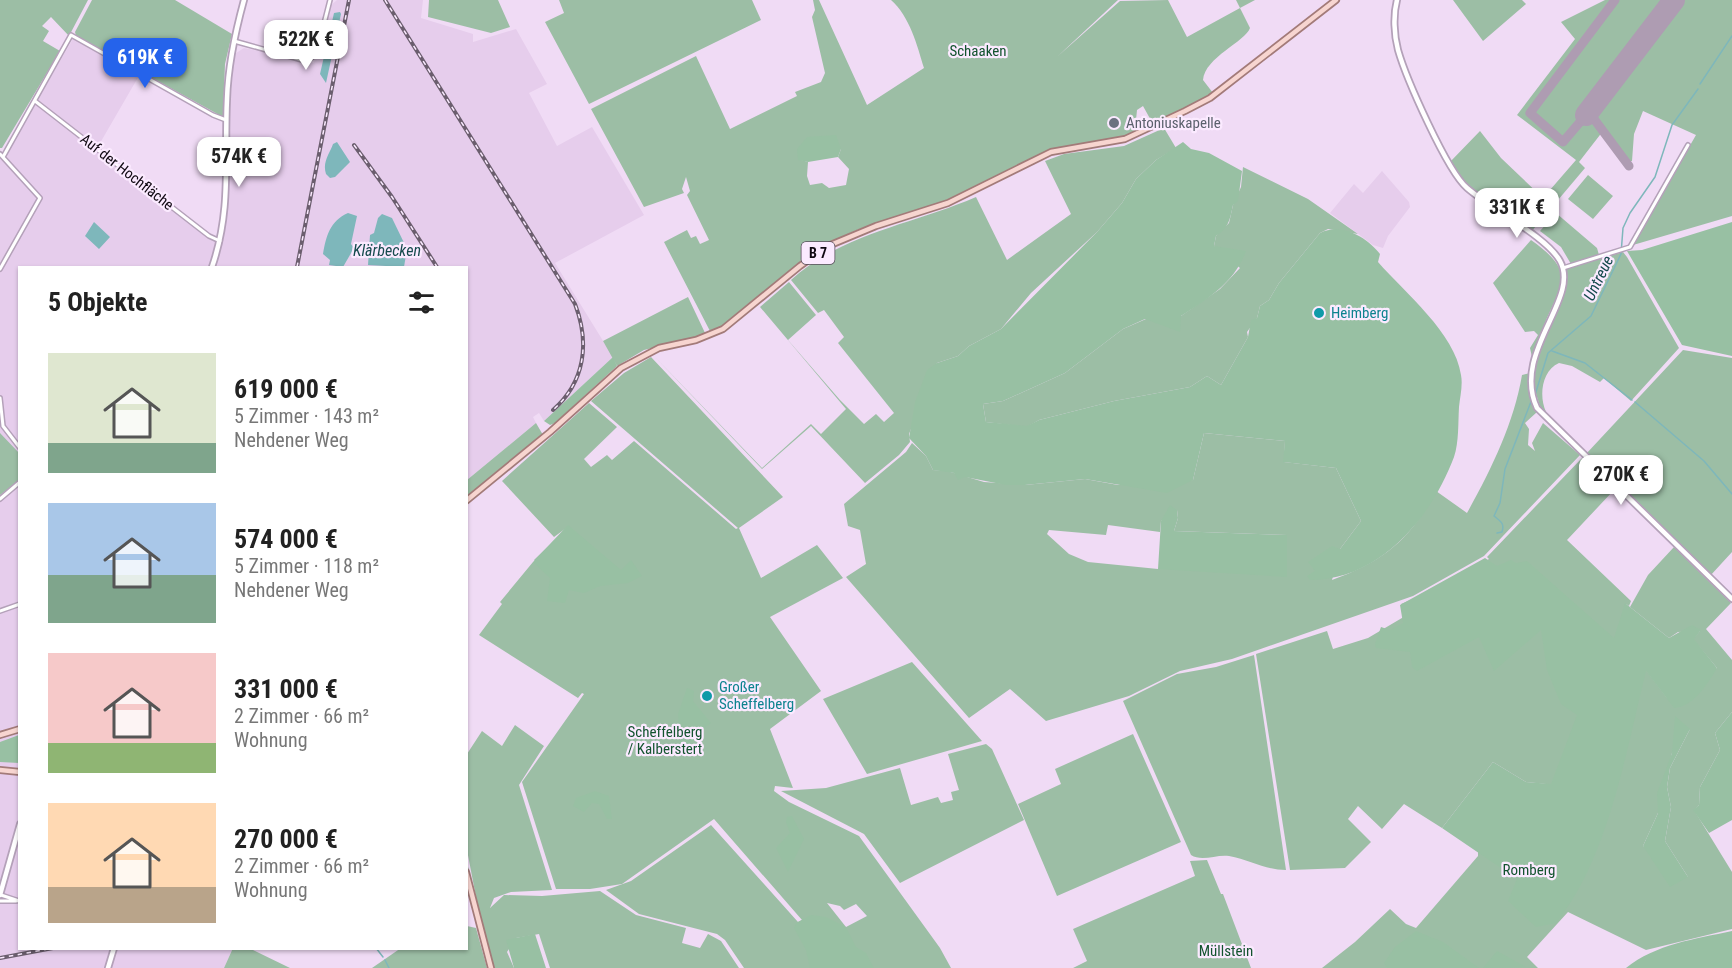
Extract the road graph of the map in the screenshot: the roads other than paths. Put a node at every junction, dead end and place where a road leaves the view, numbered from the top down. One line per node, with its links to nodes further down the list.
1 (244, 0): 5 (main road)
2 (330, 0): 5 (street)
3 (1336, 0): 18 (main road, B 7)
4 (1397, 0): 12 (main road)
5 (234, 41): 7 (main road)
6 (34, 101): 7 (street); 9 (street); 10 (street, Auf der Hochfläche)
7 (227, 120): 10 (main road)
8 (1688, 145): 12 (street)
9 (1, 155): 13 (street)
10 (220, 241): 11 (main road)
11 (212, 266)
12 (1563, 268): 19 (main road)
13 (0, 269)
14 (0, 398): 15 (street)
15 (18, 445)
16 (18, 484): 17 (street)
17 (0, 499)
18 (468, 499)
19 (1732, 599)
20 (18, 605): 21 (street)
21 (0, 611)
22 (18, 730): 23 (main road)
23 (1, 735)
24 (0, 769): 25 (main road)
25 (18, 771)
26 (18, 831): 28 (main road)
27 (468, 880): 34 (main road)
28 (0, 895): 30 (street)
29 (0, 901): 31 (street)
30 (18, 901)
31 (18, 901)
32 (113, 950): 33 (main road)
33 (108, 968)
34 (491, 968)

